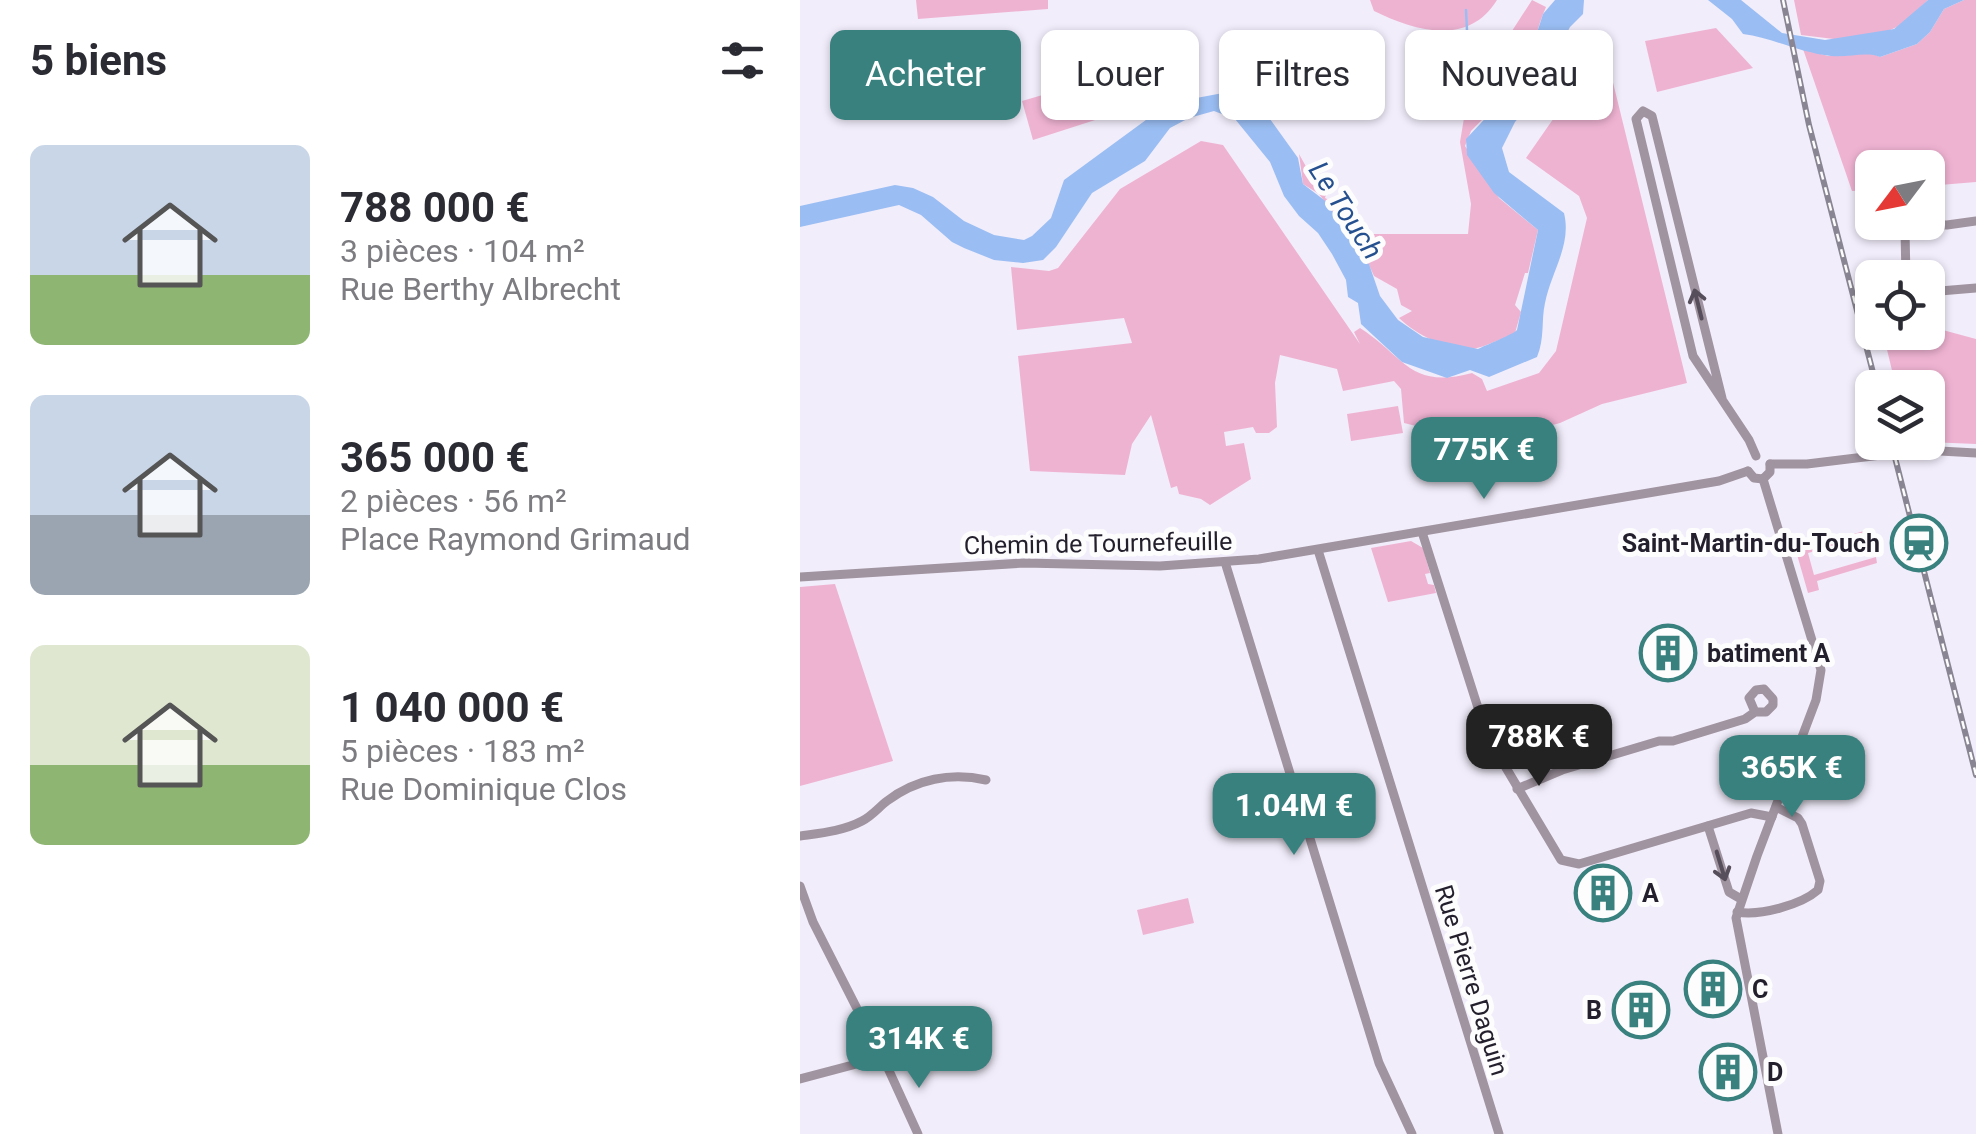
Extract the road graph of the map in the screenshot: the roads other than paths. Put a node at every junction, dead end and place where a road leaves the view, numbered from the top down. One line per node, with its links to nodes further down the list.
1 (1976, 221): 2 (street)
2 (1906, 260)
3 (1689, 266): 4 (street); 4 (street); 7 (street, one-way to 3)
4 (1672, 269): 7 (street)
5 (1976, 288): 6 (street)
6 (1945, 291)
7 (1722, 398): 9 (street)
8 (1976, 454): 10 (street)
9 (1756, 456): 10 (street); 11 (street)
10 (1770, 464): 12 (street)
11 (1748, 470): 12 (street); 13 (street, Chemin de Tournefeuille)
12 (1763, 478): 20 (street)
13 (1422, 532): 14 (street, Chemin de Tournefeuille); 19 (street)
14 (1318, 550): 15 (street, Chemin de Tournefeuille); 30 (street, Rue Pierre Daguin)
15 (1226, 562): 16 (street, Chemin de Tournefeuille); 29 (street)
16 (800, 578)
17 (1755, 712): 19 (street)
18 (986, 780): 22 (street)
19 (1517, 790): 21 (street)
20 (1774, 812): 21 (street); 24 (street); 25 (street)
21 (1708, 826): 24 (street, one-way to 24)
22 (800, 836)
23 (800, 886): 27 (street)
24 (1740, 900): 25 (street)
25 (1737, 912): 31 (street)
26 (886, 1064): 28 (street)
27 (800, 1079)
28 (918, 1134)
29 (1412, 1134)
30 (1499, 1134)
31 (1778, 1134)

